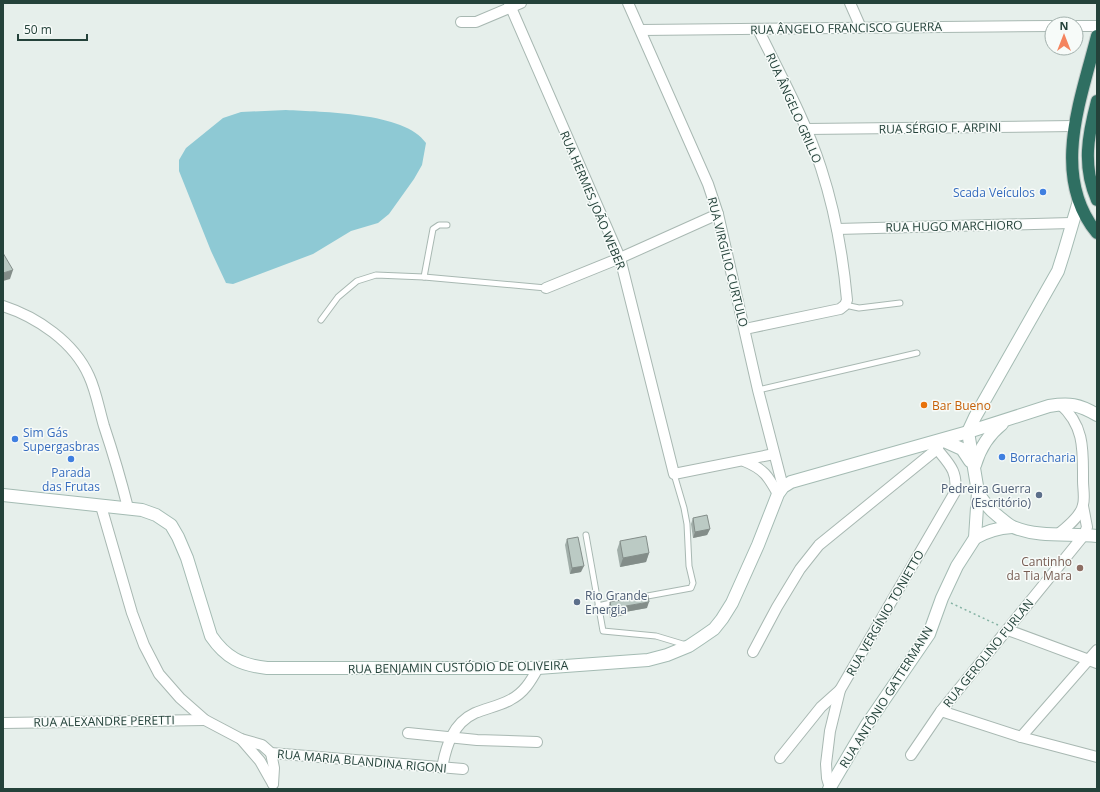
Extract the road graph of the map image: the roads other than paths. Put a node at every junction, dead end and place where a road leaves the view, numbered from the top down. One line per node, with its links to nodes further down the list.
1 (628, 3): 10 (street, RUA VIRGÍLIO CURTULO)
2 (850, 3): 8 (street)
3 (513, 4): 4 (street); 23 (street, RUA HERMES JOÃO WEBER)
4 (461, 22)
5 (1044, 26): 8 (street, RUA ÂNGELO FRANCISCO GUERRA)
6 (1084, 26): 7 (street)
7 (1097, 26)
8 (861, 28): 9 (street, RUA ÂNGELO FRANCISCO GUERRA)
9 (758, 29): 10 (street, RUA ÂNGELO FRANCISCO GUERRA); 15 (street, RUA ÂNGELO GRILLO)
10 (640, 30): 18 (street, RUA VIRGÍLIO CURTULO)
11 (1097, 36): 14 (highway)
12 (1097, 101): 13 (highway)
13 (1094, 123): 16 (highway)
14 (1074, 126): 15 (street, RUA SÉRGIO F. ARPINI); 17 (highway)
15 (806, 129): 21 (street, RUA ÂNGELO GRILLO)
16 (1097, 200)
17 (1079, 201): 19 (main road); 22 (highway)
18 (718, 214): 23 (street); 30 (street, RUA VIRGÍLIO CURTULO)
19 (1071, 223): 21 (street, RUA HUGO MARCHIORO); 36 (main road)
20 (447, 225): 24 (lane)
21 (837, 228): 28 (street, RUA ÂNGELO GRILLO)
22 (1097, 233)
23 (620, 258): 25 (street); 41 (street, RUA HERMES JOÃO WEBER)
24 (424, 277): 25 (lane); 29 (lane)
25 (546, 288)
26 (900, 303): 28 (lane)
27 (3, 306): 47 (street)
28 (845, 306): 30 (street)
29 (321, 320)
30 (745, 329): 32 (street, RUA VIRGÍLIO CURTULO)
31 (917, 354): 32 (lane)
32 (758, 390): 38 (street, RUA VIRGÍLIO CURTULO)
33 (1060, 404): 34 (main road); 35 (main road); 46 (street)
34 (1097, 415)
35 (1006, 420): 36 (main road); 40 (main road)
36 (968, 432): 37 (main road); 40 (main road)
37 (940, 444): 40 (main road); 42 (main road); 60 (street); 63 (street, RUA VERGÍNIO TONIETTO)
38 (774, 454): 39 (street); 42 (street, RUA VIRGÍLIO CURTULO)
39 (744, 461): 41 (street); 42 (street)
40 (974, 468): 43 (main road)
41 (674, 474): 54 (lane)
42 (780, 490): 58 (main road, RUA BENJAMIN CUSTÓDIO DE OLIVEIRA)
43 (978, 492): 48 (main road); 53 (main road, RUA ANTÔNIO GATTERMANN)
44 (3, 495): 45 (main road, RUA BENJAMIN CUSTÓDIO DE OLIVEIRA)
45 (101, 506): 47 (main road, RUA BENJAMIN CUSTÓDIO DE OLIVEIRA); 65 (street, RUA MARIA BLANDINA RIGONI)
46 (1083, 506): 50 (street); 51 (street)
47 (130, 508): 62 (main road, RUA BENJAMIN CUSTÓDIO DE OLIVEIRA)
48 (1012, 526): 50 (main road); 53 (main road)
49 (586, 535): 56 (lane)
50 (1057, 535): 51 (main road)
51 (1084, 535): 52 (main road); 57 (street, RUA GEROLINO FURLAN)
52 (1097, 536)
53 (975, 538): 79 (main road, RUA ANTÔNIO GATTERMANN)
54 (637, 598)
55 (621, 601): 56 (lane)
56 (598, 606): 58 (lane)
57 (1008, 630): 61 (street); 64 (street, RUA GEROLINO FURLAN)
58 (689, 646): 62 (main road, RUA BENJAMIN CUSTÓDIO DE OLIVEIRA)
59 (1097, 650): 61 (street)
60 (753, 652)
61 (1093, 661): 68 (street)
62 (538, 668): 69 (street)
63 (840, 690): 75 (street); 79 (street, RUA VERGÍNIO TONIETTO)
64 (941, 711): 68 (street); 73 (street, RUA GEROLINO FURLAN)
65 (205, 720): 66 (street, RUA ALEXANDRE PERETTI); 70 (street, RUA MARIA BLANDINA RIGONI)
66 (3, 723)
67 (408, 733): 69 (street)
68 (1021, 737): 74 (street)
69 (450, 738): 71 (street); 76 (street)
70 (241, 739): 72 (street, RUA MARIA BLANDINA RIGONI); 78 (street, RUA MARIA BLANDINA RIGONI)
71 (536, 742)
72 (272, 753): 76 (street, RUA MARIA BLANDINA RIGONI); 78 (street)
73 (911, 755)
74 (1097, 757)
75 (780, 758)
76 (442, 768): 77 (street, RUA MARIA BLANDINA RIGONI)
77 (463, 769)
78 (273, 786)
79 (829, 789)

